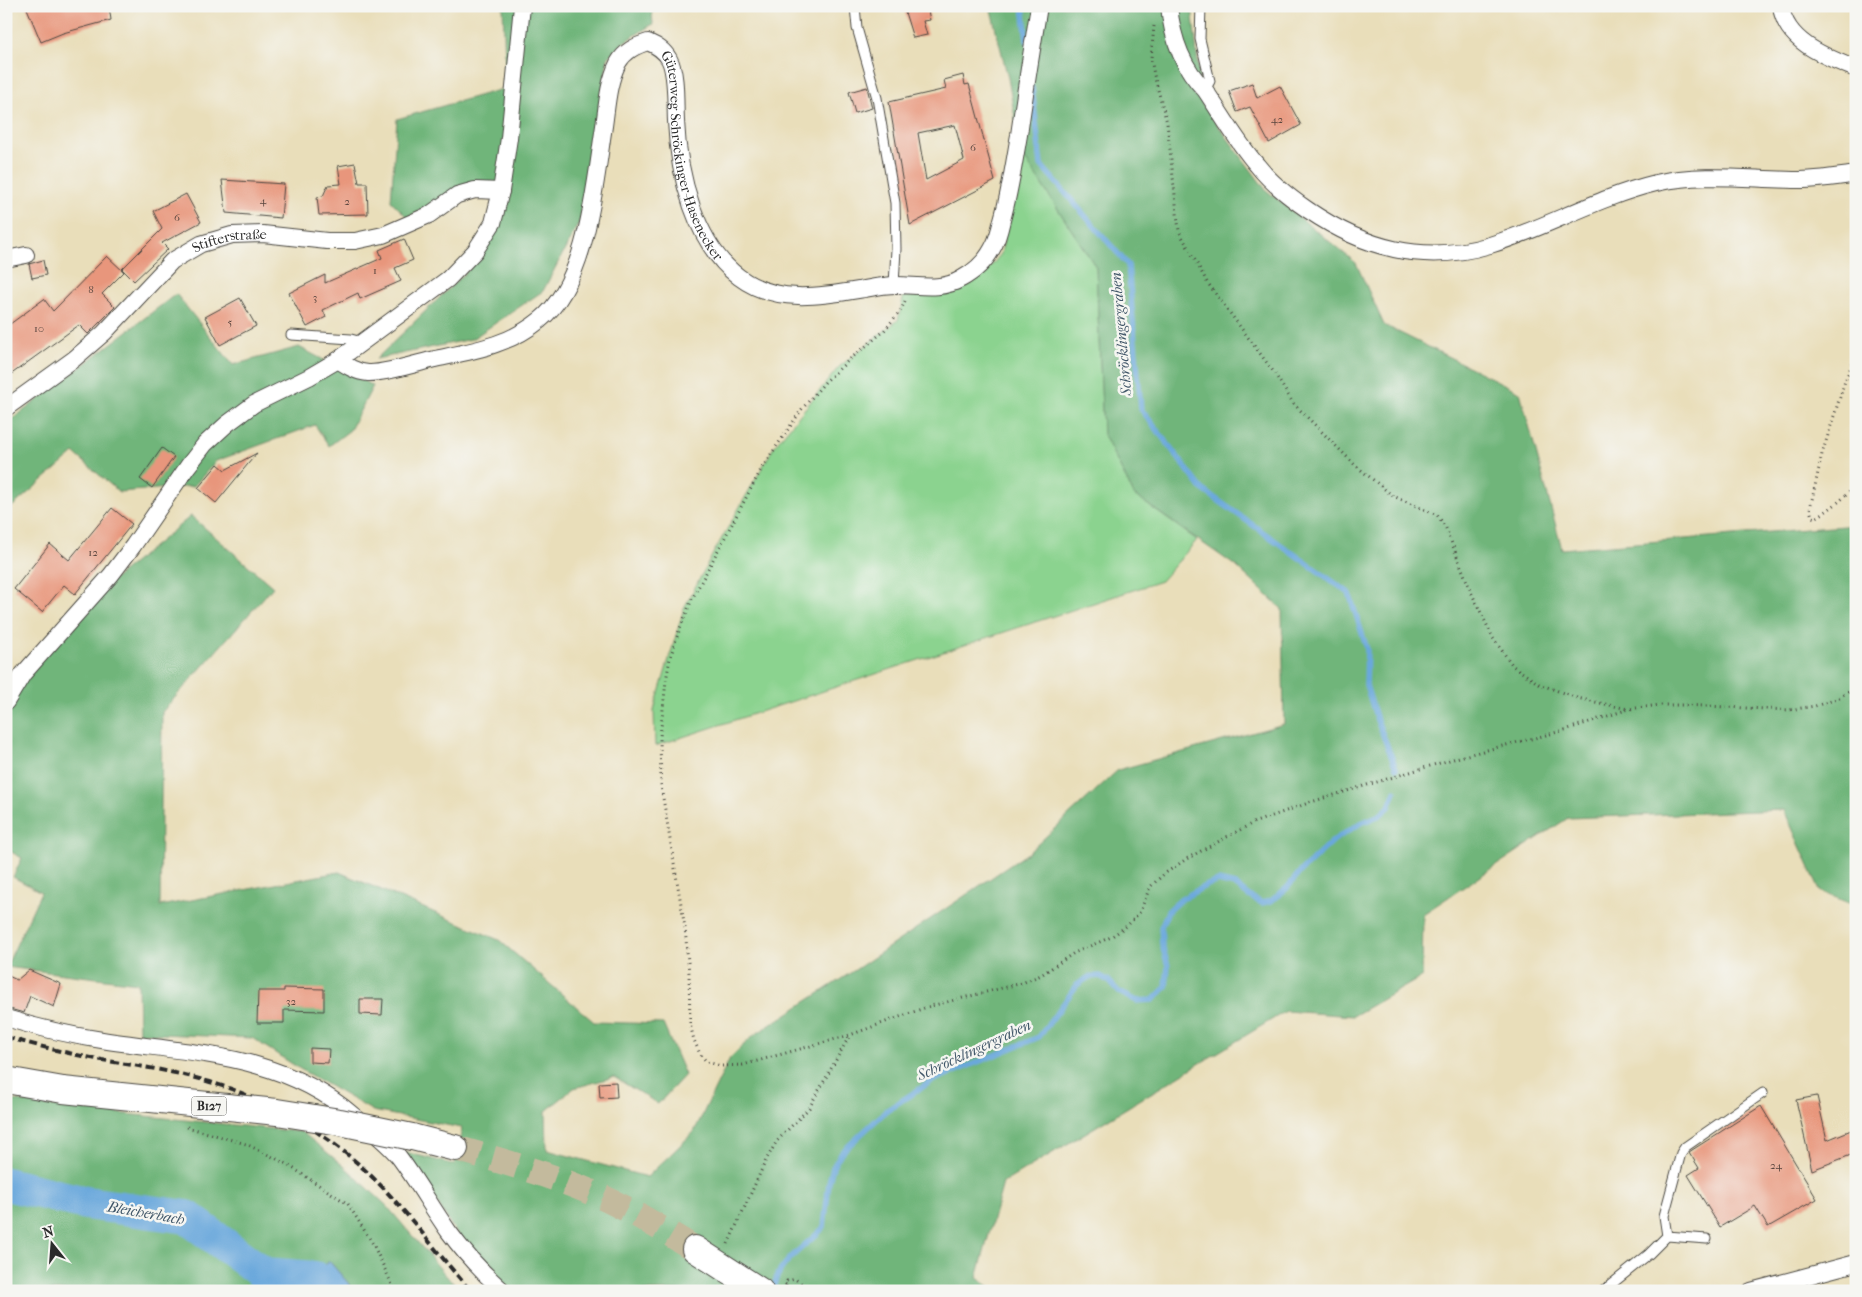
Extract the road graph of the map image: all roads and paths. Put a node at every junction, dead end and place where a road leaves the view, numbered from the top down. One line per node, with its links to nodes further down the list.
1 (522, 6): 10 (street)
2 (855, 6): 13 (lane)
3 (1040, 6): 14 (street, Güterweg Schröckinger-Hasenecker)
4 (1200, 6): 8 (lane)
5 (1781, 6): 7 (street)
6 (1169, 10): 8 (street); 23 (path)
7 (1856, 69)
8 (1205, 90): 9 (street)
9 (1856, 174)
10 (501, 191): 16 (street); 19 (street, Stifterstraße)
11 (26, 255): 12 (street)
12 (6, 259)
13 (894, 285): 14 (street, Güterweg Schröckinger-Hasenecker); 18 (street, Güterweg Schröckinger-Hasenecker)
14 (910, 286): 25 (path)
15 (291, 335): 16 (lane)
16 (362, 342): 18 (street)
17 (1856, 355): 20 (path)
18 (338, 360): 22 (street)
19 (6, 408)
20 (1856, 485)
21 (1856, 688): 23 (path)
22 (6, 702)
23 (1629, 709): 25 (path)
24 (6, 1018): 39 (street)
25 (850, 1035): 33 (path)
26 (6, 1080): 29 (main road, B127, bridge)
27 (1764, 1093): 30 (lane)
28 (182, 1125): 35 (path)
29 (455, 1148)
30 (1667, 1236): 31 (lane); 44 (lane)
31 (1707, 1239)
32 (695, 1249): 33 (main road)
33 (725, 1256): 40 (main road)
34 (1856, 1263): 45 (street)
35 (392, 1284): 37 (path); 38 (path)
36 (785, 1284): 41 (path); 42 (path); 43 (path)
37 (389, 1291)
38 (395, 1291)
39 (503, 1291)
40 (760, 1291)
41 (784, 1291)
42 (795, 1291)
43 (812, 1291)
44 (1603, 1291)
45 (1751, 1291)

